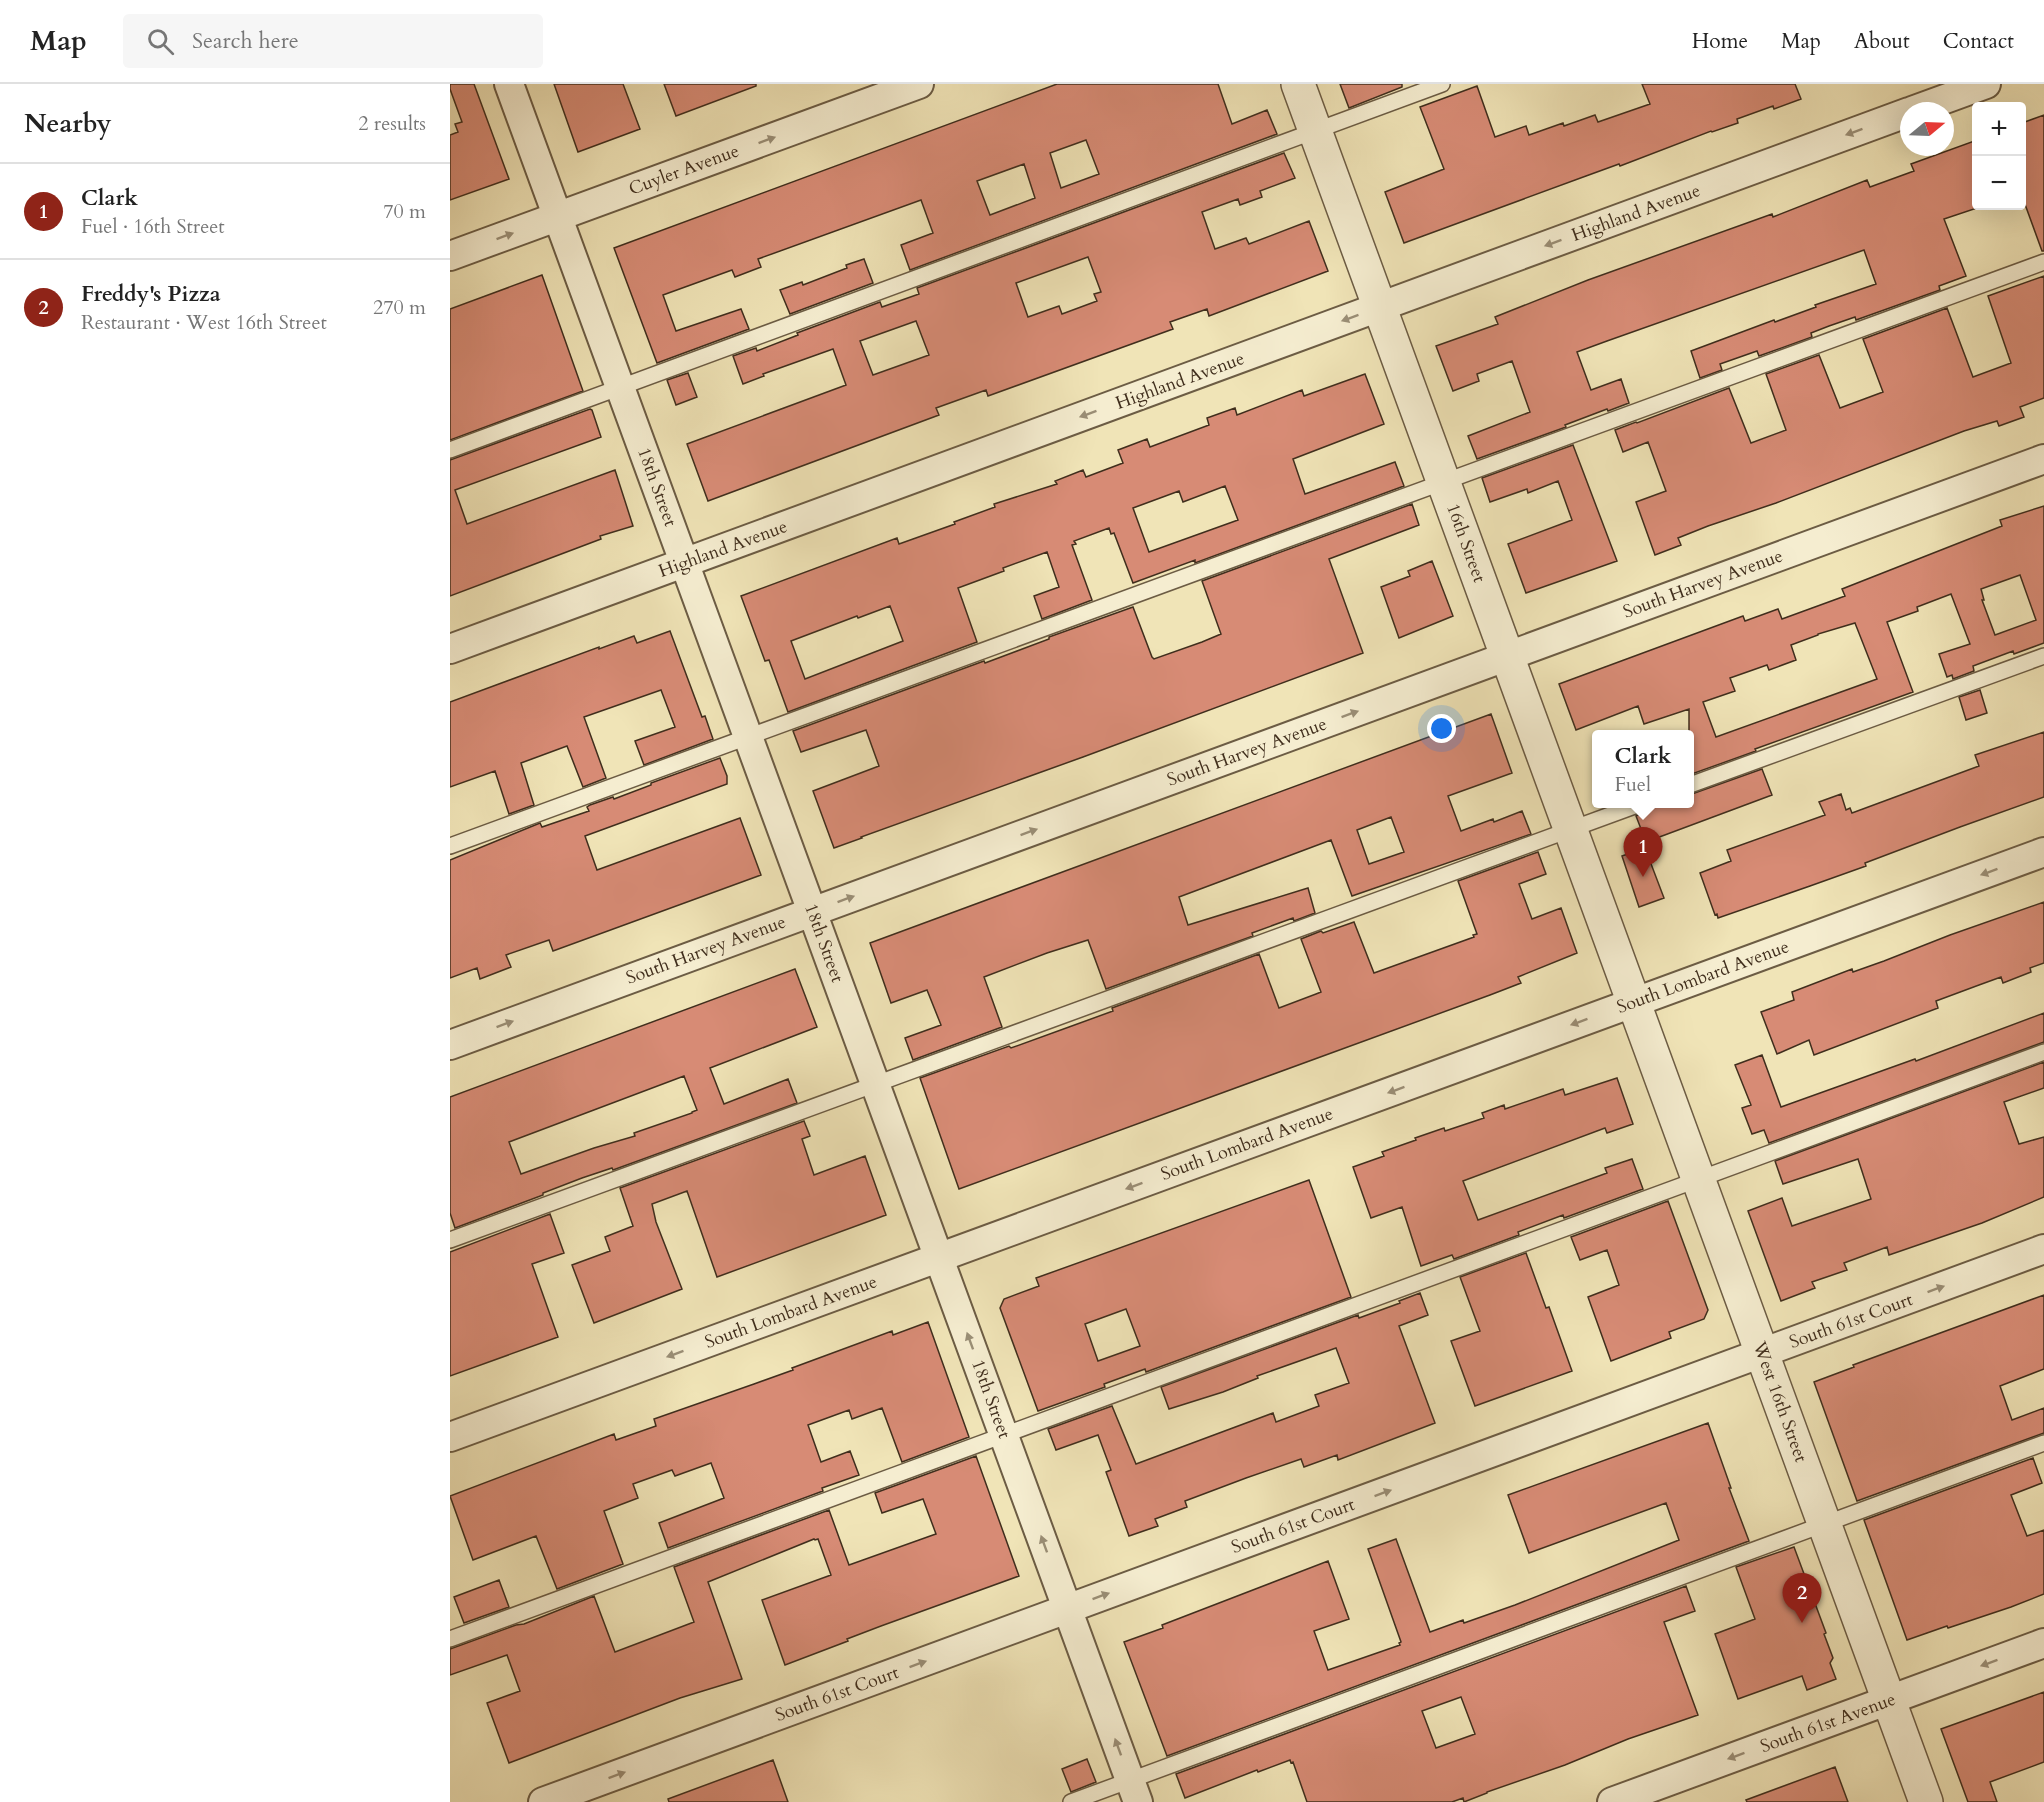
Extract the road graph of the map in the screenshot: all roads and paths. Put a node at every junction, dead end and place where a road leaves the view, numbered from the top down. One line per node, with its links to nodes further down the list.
1 (509, 84): 9 (street, 18th Street)
2 (919, 84): 9 (street, Cuyler Avenue, one-way to 2)
3 (1298, 84): 8 (street, 16th Street)
4 (1442, 84): 8 (lane)
5 (1986, 84): 6 (street, Highland Avenue)
6 (1938, 102)
7 (1900, 116): 12 (street, Highland Avenue, one-way to 12)
8 (1316, 131): 12 (street, 16th Street); 13 (lane)
9 (558, 216): 10 (street, Cuyler Avenue, one-way to 9); 13 (street, 18th Street)
10 (450, 256)
11 (2044, 262): 16 (lane)
12 (1380, 307): 16 (street, 16th Street); 17 (street, Highland Avenue, one-way to 17)
13 (621, 388): 14 (lane); 17 (street, 18th Street)
14 (450, 450)
15 (2044, 459): 19 (street, South Harvey Avenue)
16 (1444, 482): 19 (street, 16th Street); 21 (lane)
17 (685, 563): 18 (street, Highland Avenue); 21 (street, 18th Street)
18 (450, 649)
19 (1508, 656): 24 (street, 16th Street); 27 (street, South Harvey Avenue, one-way to 19)
20 (2044, 656): 22 (lane)
21 (748, 737): 25 (lane); 27 (street, 18th Street)
22 (1694, 783)
23 (1629, 808): 24 (lane)
24 (1571, 829): 28 (street, 16th Street); 31 (lane)
25 (450, 846)
26 (2044, 852): 28 (street, South Lombard Avenue, one-way to 28)
27 (813, 911): 29 (street, South Harvey Avenue, one-way to 27); 31 (street, 18th Street)
28 (1634, 1002): 32 (street, West 16th Street); 35 (street, South Lombard Avenue, one-way to 35)
29 (450, 1045)
30 (2044, 1052): 32 (lane)
31 (876, 1084): 33 (lane); 35 (street, 18th Street)
32 (1699, 1179): 36 (street, West 16th Street); 37 (lane)
33 (450, 1240)
34 (2044, 1249): 36 (street, South 61st Court, one-way to 34)
35 (939, 1257): 37 (street, 18th Street, one-way to 35); 38 (street, South Lombard Avenue, one-way to 38)
36 (1763, 1353): 40 (street, West 16th Street); 41 (street, South 61st Court, one-way to 36)
37 (1004, 1435): 41 (street, 18th Street, one-way to 37); 42 (lane)
38 (450, 1437)
39 (2044, 1443): 40 (lane)
40 (1825, 1524): 44 (street, West 16th Street); 45 (lane)
41 (1068, 1609): 45 (street, 18th Street, one-way to 41); 46 (street, South 61st Court, one-way to 41)
42 (450, 1639)
43 (2044, 1643): 44 (street, South 61st Avenue, one-way to 44)
44 (1889, 1700): 48 (street, South 61st Avenue, one-way to 48); 49 (street, West 16th Street)
45 (1135, 1791): 47 (lane)
46 (543, 1802)
47 (1071, 1802)
48 (1612, 1802)
49 (1926, 1802)

